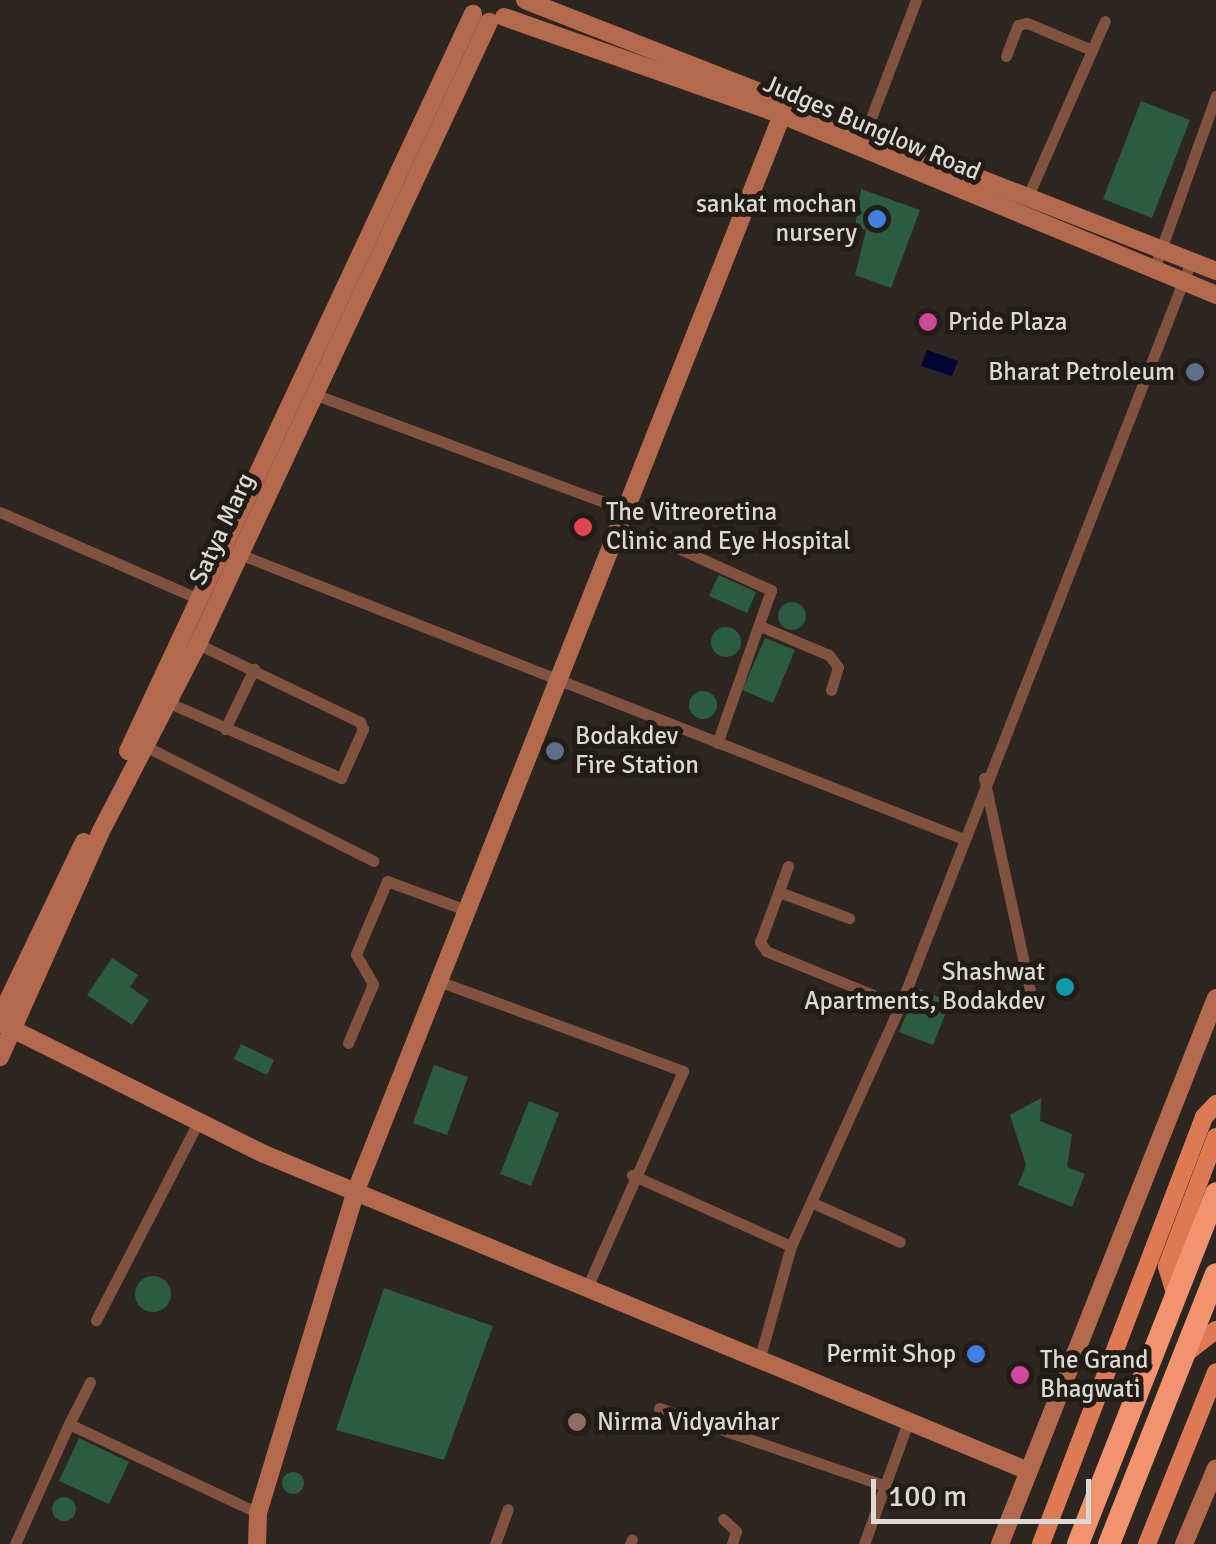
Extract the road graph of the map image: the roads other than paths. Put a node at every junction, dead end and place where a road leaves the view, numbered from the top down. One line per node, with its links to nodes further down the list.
1 (514, 0): 4 (main road, Satya Marg)
2 (524, 0): 9 (main road, Judges Bunglow Road)
3 (916, 0): 10 (street)
4 (483, 13): 9 (main road, Judges Bunglow Road); 13 (main road, Satya Marg)
5 (1105, 21): 6 (street)
6 (1092, 50): 7 (street); 11 (street)
7 (1006, 56)
8 (1216, 96): 12 (street)
9 (785, 107): 10 (main road, Judges Bunglow Road); 15 (main road, Judges Bunglow Road); 20 (main road)
10 (866, 131): 11 (main road, Judges Bunglow Road)
11 (1028, 196): 12 (main road, Judges Bunglow Road)
12 (1160, 250): 14 (main road, Judges Bunglow Road); 15 (street)
13 (370, 253): 19 (main road, Satya Marg); 23 (main road, Satya Marg)
14 (1191, 262): 16 (main road, Judges Bunglow Road); 17 (street)
15 (1154, 269): 17 (main road, Judges Bunglow Road)
16 (1216, 271)
17 (1183, 280): 18 (main road, Judges Bunglow Road); 34 (street)
18 (1216, 295)
19 (311, 393): 20 (street); 23 (main road, Satya Marg)
20 (628, 511): 28 (main road)
21 (0, 512): 24 (street)
22 (649, 535): 25 (street)
23 (232, 551): 24 (main road, Satya Marg); 26 (main road, Satya Marg); 28 (street)
24 (200, 600): 45 (main road, Satya Marg)
25 (760, 626): 29 (street); 32 (street)
26 (198, 644): 27 (street); 30 (main road, Satya Marg)
27 (254, 669): 31 (street); 31 (street)
28 (561, 682): 32 (street); 39 (main road)
29 (831, 690)
30 (167, 702): 31 (street); 33 (main road, Satya Marg)
31 (225, 729)
32 (717, 742): 35 (street)
33 (144, 745): 36 (street); 45 (main road, Satya Marg)
34 (984, 778): 35 (street); 43 (street)
35 (961, 838): 44 (street)
36 (374, 861)
37 (788, 866): 38 (street)
38 (779, 892): 40 (street); 44 (street)
39 (466, 910): 41 (main road); 46 (street)
40 (849, 918)
41 (442, 982): 51 (street); 52 (main road)
42 (1216, 998): 69 (main road)
43 (1033, 1004)
44 (900, 1006): 54 (street)
45 (5, 1023): 47 (main road, Satya Marg); 49 (main road)
46 (348, 1043)
47 (0, 1058)
48 (1216, 1104): 80 (main road)
49 (198, 1122): 52 (main road); 60 (street)
50 (1216, 1137): 59 (main road)
51 (632, 1175): 56 (street); 58 (street)
52 (356, 1192): 58 (main road); 72 (main road)
53 (1216, 1192): 59 (highway)
54 (813, 1203): 55 (street); 56 (street)
55 (900, 1242)
56 (791, 1246): 62 (street)
57 (1216, 1274): 61 (highway)
58 (586, 1288): 62 (main road)
59 (1174, 1293): 81 (highway)
60 (96, 1320)
61 (1207, 1324): 82 (highway)
62 (760, 1357): 66 (main road)
63 (1216, 1372): 83 (main road)
64 (90, 1382): 67 (street)
65 (659, 1408): 70 (street)
66 (909, 1419): 69 (main road); 70 (street)
67 (70, 1424): 72 (street); 74 (street)
68 (1216, 1468): 84 (main road)
69 (1028, 1470): 79 (main road)
70 (885, 1486): 78 (street)
71 (508, 1509): 76 (street)
72 (258, 1513): 75 (main road)
73 (723, 1519): 77 (street)
74 (15, 1544)
75 (257, 1544)
76 (495, 1544)
77 (732, 1544)
78 (864, 1544)
79 (1000, 1544)
80 (1042, 1544)
81 (1078, 1544)
82 (1109, 1544)
83 (1147, 1544)
84 (1184, 1544)

